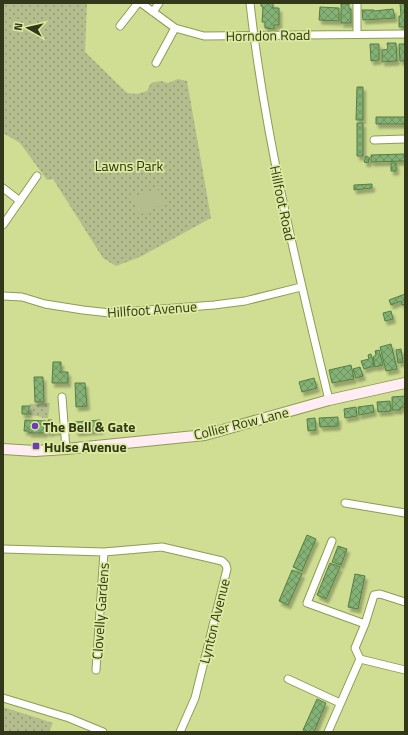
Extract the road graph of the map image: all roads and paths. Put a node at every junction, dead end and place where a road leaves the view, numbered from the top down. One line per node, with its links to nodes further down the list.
1 (139, 3): 5 (street, Horndon Road); 6 (street)
2 (159, 3): 5 (street)
3 (250, 3): 8 (street, Hillfoot Road)
4 (358, 3): 9 (street)
5 (153, 12): 7 (street, Horndon Road)
6 (120, 26)
7 (175, 28): 8 (street, Horndon Road); 11 (street)
8 (253, 34): 9 (street, Horndon Road); 18 (street, Hillfoot Road)
9 (358, 34): 10 (street, Horndon Road)
10 (405, 34)
11 (156, 63)
12 (405, 139): 13 (street)
13 (374, 140)
14 (37, 176): 16 (street)
15 (3, 188): 16 (street)
16 (20, 201): 17 (street)
17 (3, 225)
18 (301, 287): 19 (street, Hillfoot Avenue); 22 (street, Hillfoot Road)
19 (3, 296)
20 (405, 383): 22 (main road, Collier Row Lane)
21 (62, 397): 24 (street)
22 (329, 400): 24 (main road, Collier Row Lane)
23 (3, 449): 24 (main road, Collier Row Lane)
24 (66, 449)
25 (344, 503): 26 (street)
26 (405, 513)
27 (332, 541): 31 (street)
28 (3, 549): 29 (street, Lynton Avenue)
29 (104, 552): 33 (street, Clovelly Gardens); 38 (street, Lynton Avenue)
30 (405, 602): 31 (street)
31 (365, 624): 32 (street)
32 (360, 659): 34 (street); 37 (street)
33 (96, 670)
34 (405, 670)
35 (288, 679): 37 (street)
36 (3, 698): 39 (street)
37 (340, 703): 40 (street)
38 (182, 731)
39 (103, 732)
40 (328, 732)

